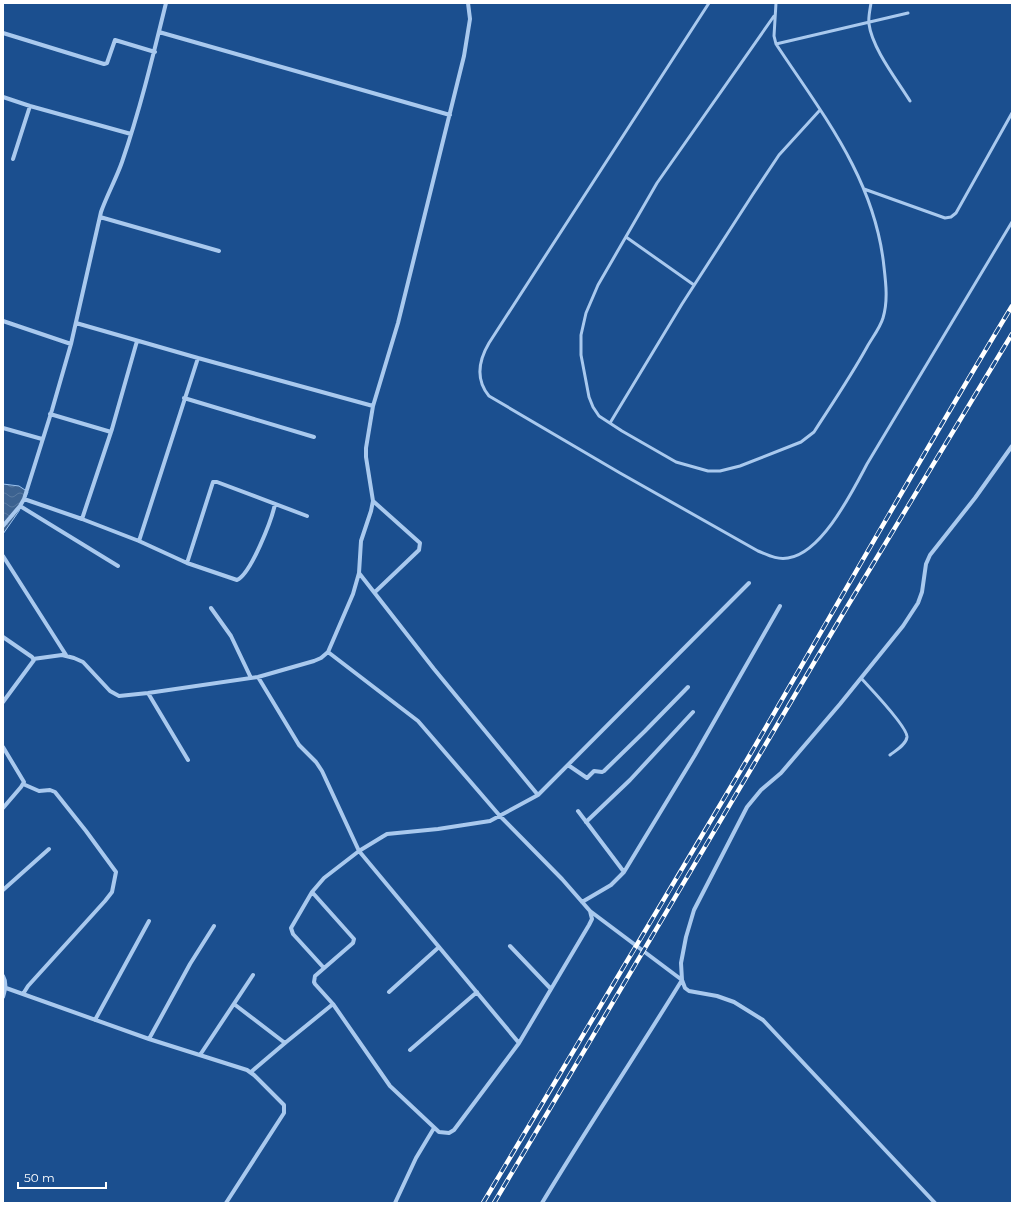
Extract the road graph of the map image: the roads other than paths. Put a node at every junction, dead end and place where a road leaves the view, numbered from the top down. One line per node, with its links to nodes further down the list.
1 (166, 3): 9 (street)
2 (468, 3): 18 (street)
3 (709, 3): 23 (lane)
4 (776, 3): 7 (lane)
5 (871, 3): 8 (lane)
6 (908, 13): 8 (lane)
7 (774, 16): 11 (lane); 24 (lane)
8 (868, 22): 11 (lane); 14 (lane)
9 (159, 32): 12 (street); 18 (street)
10 (3, 33): 12 (street)
11 (776, 44): 16 (lane)
12 (155, 52): 19 (street)
13 (3, 97): 15 (street)
14 (910, 101)
15 (30, 106): 19 (street); 20 (street)
16 (820, 110): 21 (lane); 26 (lane)
17 (1012, 113): 21 (lane)
18 (450, 115): 33 (street)
19 (131, 134): 22 (street)
20 (13, 159)
21 (864, 189): 35 (lane)
22 (100, 218): 25 (street); 28 (street)
23 (1012, 222)
24 (626, 237): 26 (lane); 35 (lane)
25 (218, 251)
26 (694, 284): 35 (lane)
27 (3, 321): 30 (street)
28 (76, 323): 29 (street); 30 (street)
29 (137, 341): 31 (street); 37 (street)
30 (71, 344): 34 (street)
31 (198, 358): 32 (street); 33 (street)
32 (184, 398): 38 (street); 48 (street)
33 (373, 406): 42 (street)
34 (50, 414): 37 (street); 39 (street)
35 (610, 423)
36 (3, 428): 39 (street)
37 (111, 432): 46 (street)
38 (314, 437)
39 (42, 439): 41 (street)
40 (1012, 446): 63 (street)
41 (24, 498): 44 (street); 46 (street)
42 (373, 501): 52 (street); 54 (street)
43 (275, 504): 45 (street); 50 (street); 50 (street)
44 (20, 506): 47 (street); 51 (street)
45 (306, 516)
46 (82, 518): 48 (street)
47 (3, 526)
48 (139, 541): 50 (street)
49 (3, 556): 59 (street)
50 (187, 563)
51 (118, 566)
52 (359, 573): 54 (street); 58 (street)
53 (749, 583): 71 (street)
54 (375, 592): 73 (street)
55 (780, 606): 80 (street)
56 (211, 608): 62 (street)
57 (3, 637): 60 (street)
58 (328, 652): 61 (street); 76 (street)
59 (66, 655): 60 (street); 65 (street)
60 (33, 659): 66 (street)
61 (258, 677): 62 (street); 79 (street)
62 (251, 678): 65 (street)
63 (861, 678): 69 (lane); 92 (street)
64 (688, 687): 71 (street)
65 (148, 693): 70 (street)
66 (3, 702)
67 (693, 712): 77 (street)
68 (3, 747): 72 (street)
69 (890, 755)
70 (188, 760)
71 (568, 765): 73 (street)
72 (23, 784): 74 (street); 97 (street)
73 (538, 795): 76 (street)
74 (4, 805)
75 (578, 811): 77 (street)
76 (500, 816): 79 (street); 83 (street)
77 (586, 822): 80 (street)
78 (49, 849): 81 (street)
79 (359, 851): 82 (street); 88 (street)
80 (624, 872): 83 (street)
81 (3, 890)
82 (312, 892): 89 (street); 89 (street)
83 (582, 902): 84 (street)
84 (590, 911): 92 (street); 94 (street)
85 (149, 921): 101 (street)
86 (214, 926): 102 (street)
87 (510, 946): 94 (street)
88 (440, 948): 95 (street); 96 (street)
89 (324, 968): 100 (street)
90 (253, 975): 99 (street)
91 (3, 976): 93 (street)
92 (682, 980): 111 (street); 112 (street)
93 (6, 988): 97 (street); 98 (street)
94 (551, 989): 104 (street)
95 (389, 992)
96 (477, 992): 104 (street); 105 (street)
97 (23, 994): 101 (street)
98 (3, 997)
99 (234, 1004): 103 (street); 106 (street)
100 (333, 1004): 103 (street); 108 (street)
101 (95, 1020): 102 (street)
102 (149, 1040): 106 (street)
103 (285, 1043): 107 (street)
104 (519, 1043): 108 (street)
105 (410, 1050)
106 (200, 1055): 107 (street)
107 (251, 1072): 109 (street)
108 (434, 1128): 110 (street)
109 (226, 1203)
110 (395, 1203)
111 (542, 1203)
112 (935, 1203)

